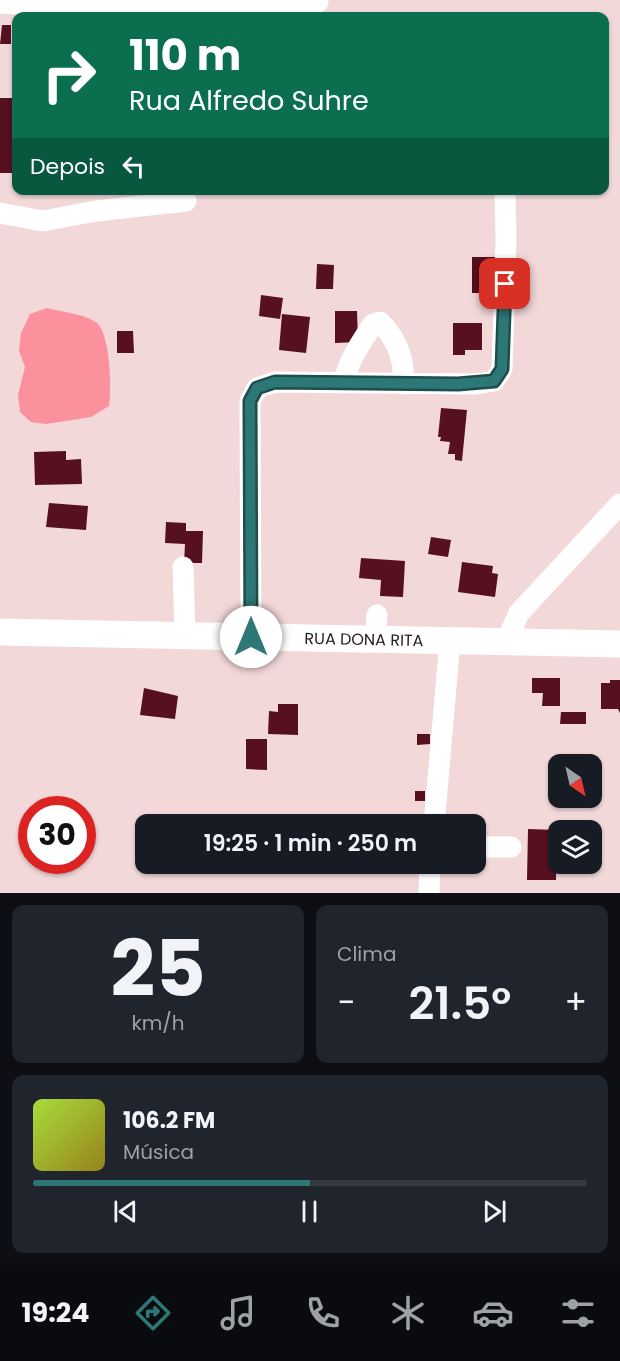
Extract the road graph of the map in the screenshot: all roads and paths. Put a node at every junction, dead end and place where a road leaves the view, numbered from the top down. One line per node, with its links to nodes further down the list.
1 (257, 2): 2 (street); 4 (street)
2 (318, 2)
3 (0, 3): 4 (street)
4 (84, 8)
5 (505, 195): 9 (street)
6 (186, 201): 7 (street)
7 (0, 213)
8 (344, 383): 9 (street); 9 (street); 14 (street)
9 (404, 384)
10 (620, 504): 16 (street)
11 (183, 567): 13 (street)
12 (0, 632): 13 (main road, RUA DONA RITA)
13 (185, 636): 14 (main road, RUA DONA RITA)
14 (251, 637): 15 (main road, RUA DONA RITA)
15 (450, 641): 16 (main road, RUA DONA RITA); 18 (street)
16 (506, 642): 17 (main road, RUA DONA RITA)
17 (620, 644)
18 (435, 814)
19 (486, 847): 20 (street)
20 (511, 847)
21 (430, 874): 22 (street)
22 (429, 893)

